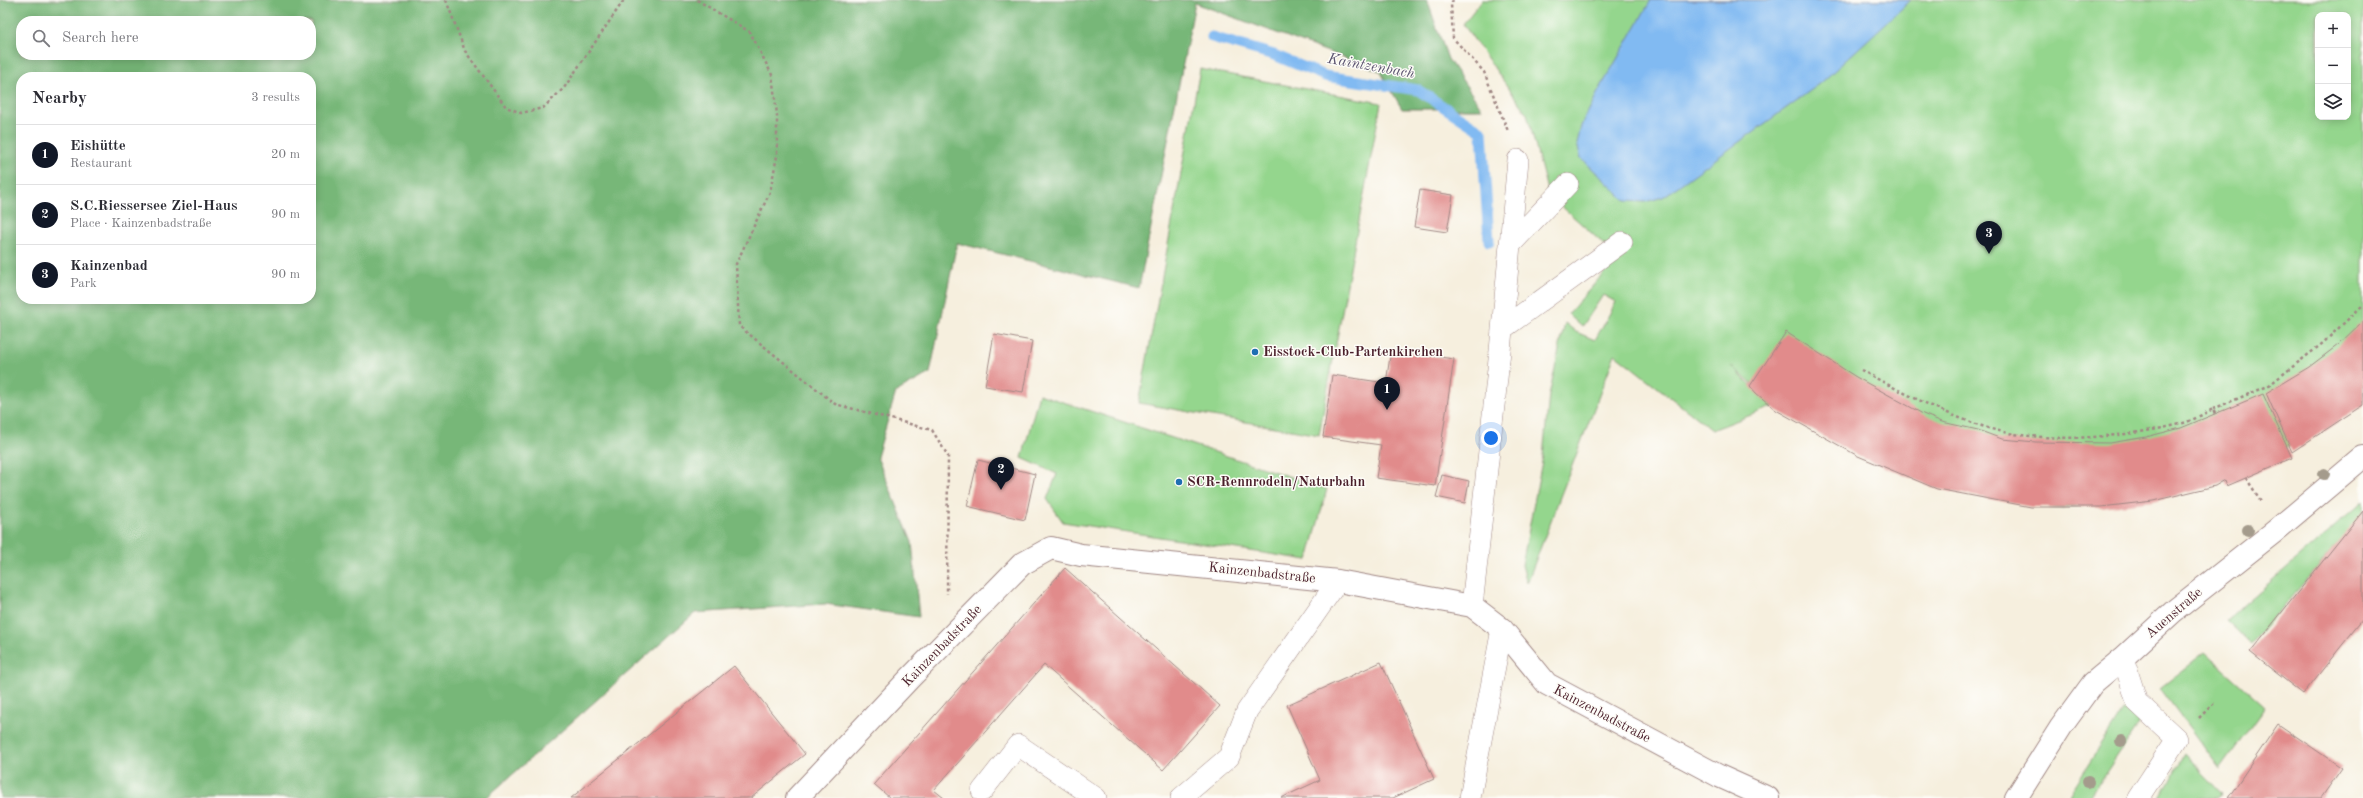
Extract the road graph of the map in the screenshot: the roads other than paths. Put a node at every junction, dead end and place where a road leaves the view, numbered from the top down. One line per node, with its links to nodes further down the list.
1 (1518, 160): 4 (lane)
2 (1568, 184): 4 (lane)
3 (1622, 242): 5 (lane)
4 (1510, 246): 5 (lane)
5 (1502, 329): 8 (lane)
6 (2363, 457): 10 (street, Auenstraße)
7 (1338, 581): 8 (street, Kainzenbadstraße); 12 (street, Kainzenbadstraße); 14 (lane)
8 (1472, 606): 9 (street, Kainzenbadstraße)
9 (1502, 629): 15 (lane); 16 (street, Kainzenbadstraße)
10 (2123, 658): 17 (street, Auenstraße); 18 (lane)
11 (982, 791): 13 (lane)
12 (797, 798)
13 (1096, 798)
14 (1181, 798)
15 (1470, 798)
16 (1768, 798)
17 (2016, 798)
18 (2138, 798)

